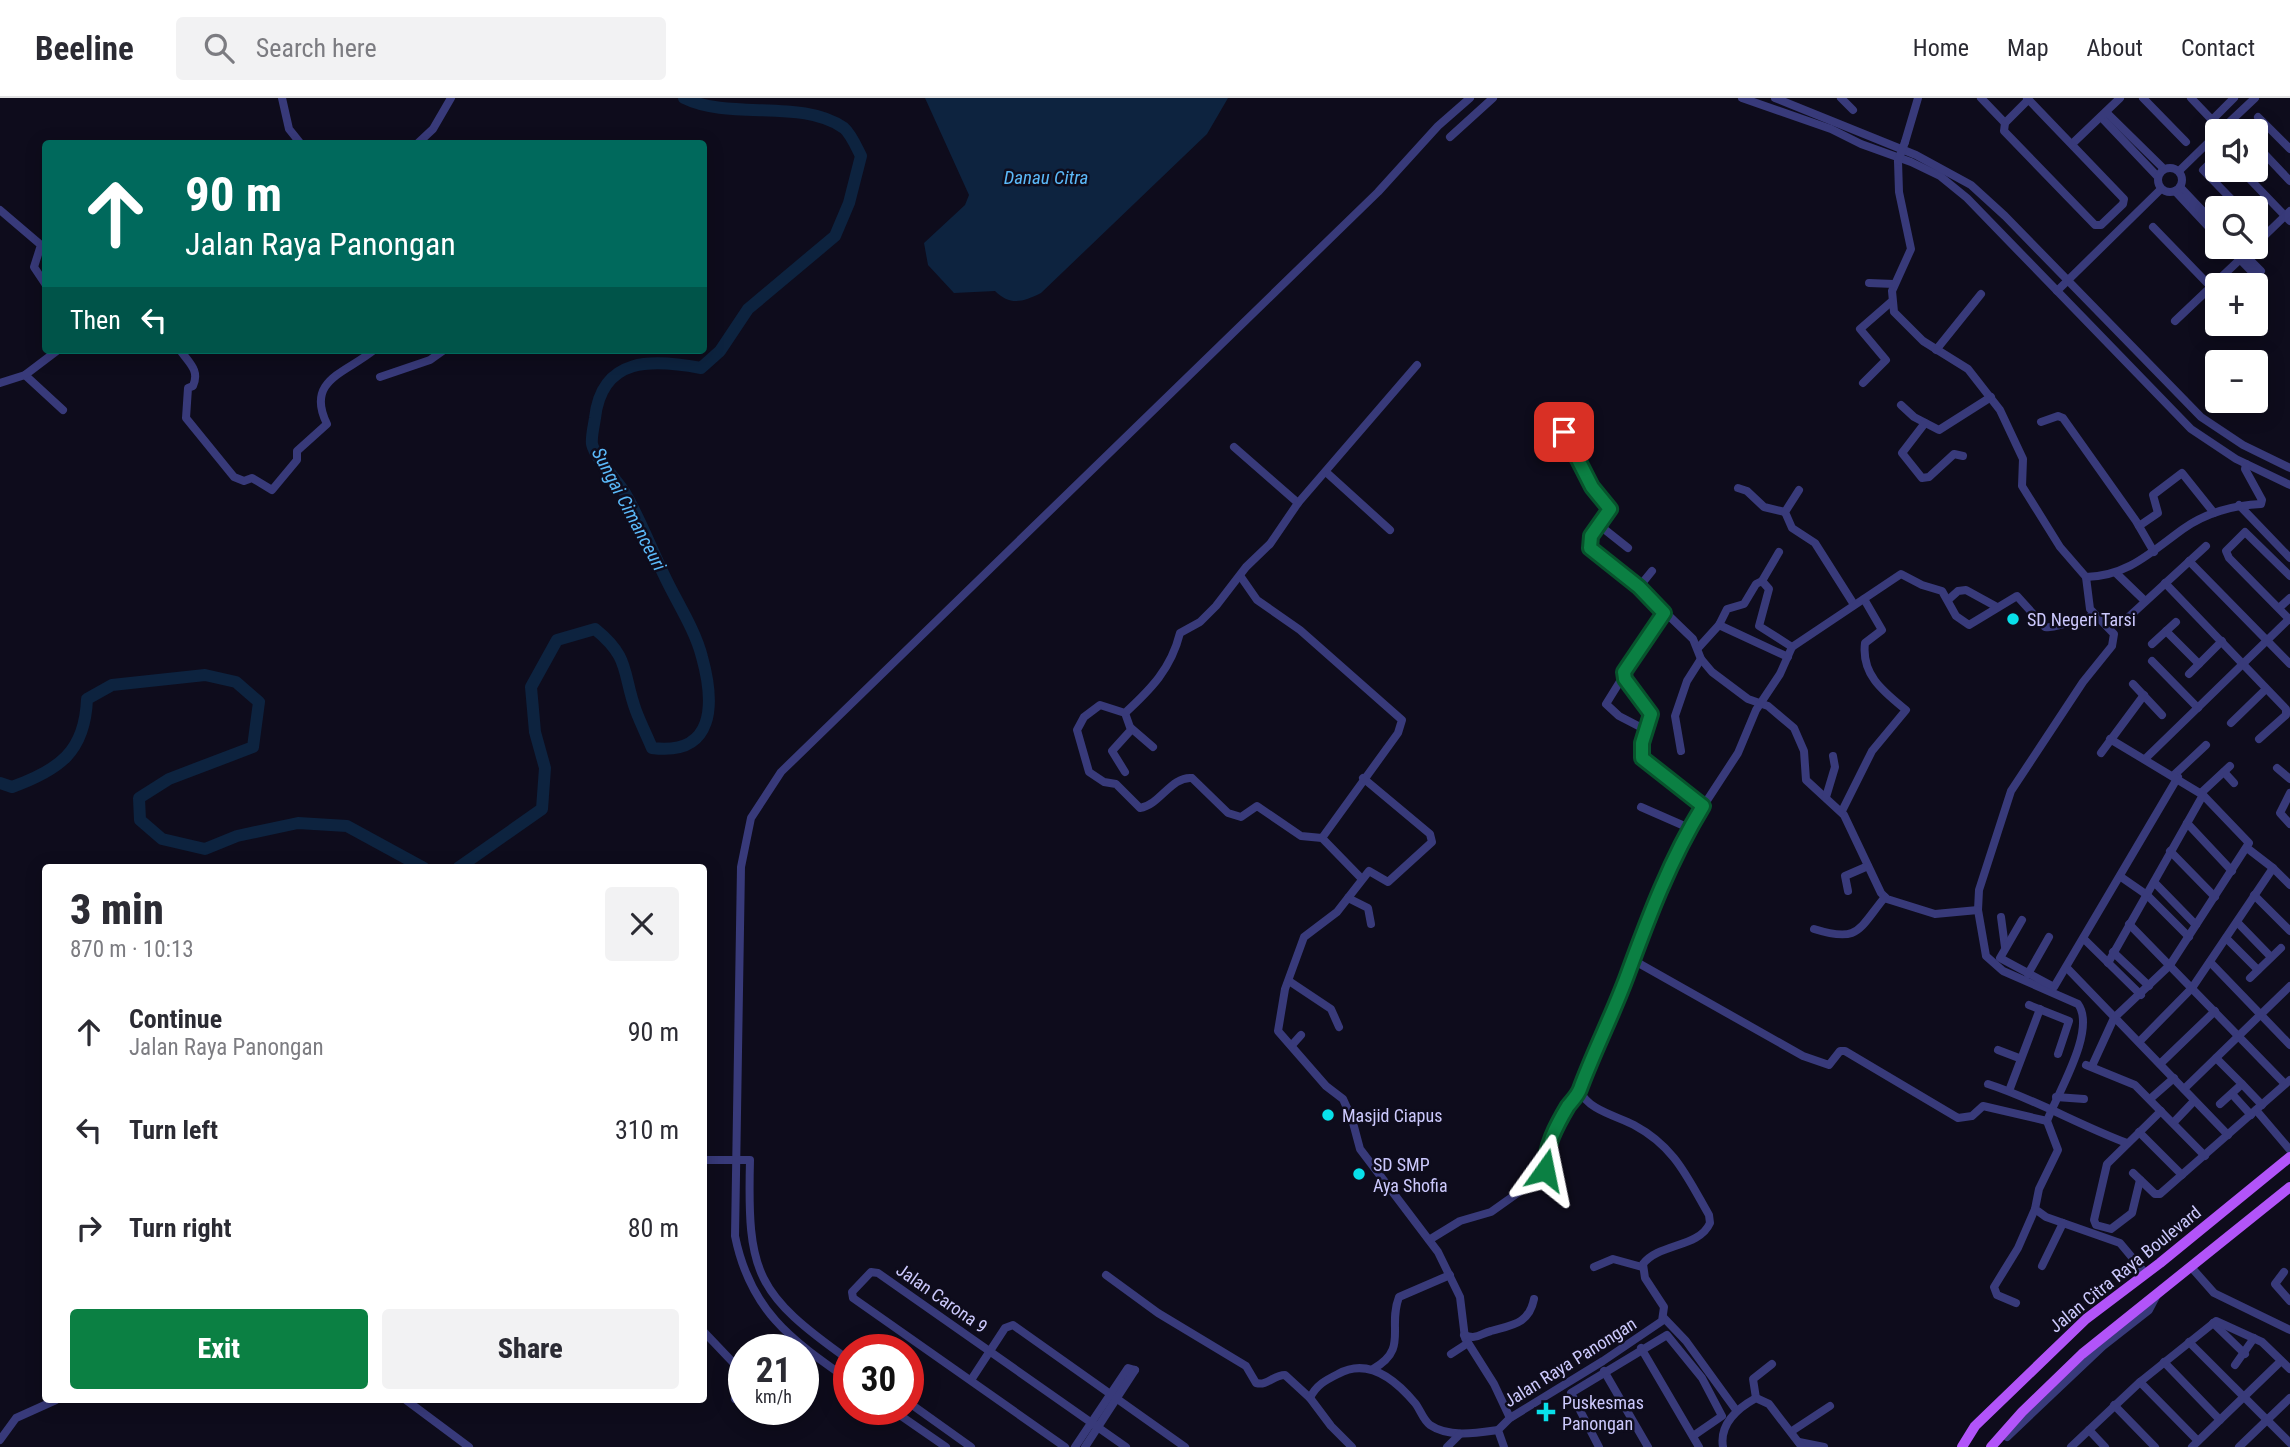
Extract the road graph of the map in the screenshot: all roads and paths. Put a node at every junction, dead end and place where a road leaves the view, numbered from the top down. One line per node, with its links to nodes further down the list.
1 (282, 98): 22 (street)
2 (451, 98): 23 (street)
3 (1470, 98): 250 (street)
4 (1493, 98): 21 (street)
5 (1742, 98): 51 (street)
6 (1775, 98): 47 (street)
7 (1841, 98): 16 (street)
8 (1919, 98): 50 (street, bridge)
9 (1981, 98): 20 (street)
10 (2120, 98): 17 (street)
11 (2143, 98): 24 (street)
12 (2191, 98): 13 (street)
13 (2234, 98)
14 (2255, 98): 19 (street)
15 (2028, 99): 20 (street); 25 (street)
16 (1853, 110)
17 (2103, 114): 25 (street); 29 (street); 31 (street)
18 (2258, 117): 27 (street)
19 (2233, 119)
20 (2005, 122): 25 (street)
21 (1450, 137)
22 (298, 140)
23 (421, 140)
24 (2186, 142)
25 (2072, 144)
26 (2205, 146): 30 (street)
27 (2290, 149)
28 (2268, 158): 32 (street)
29 (2164, 169): 30 (street); 31 (street)
30 (2179, 171): 36 (street)
31 (2158, 177): 35 (street)
32 (2290, 181)
33 (2215, 182): 37 (street)
34 (2253, 182): 40 (street)
35 (2161, 189): 36 (street); 47 (street)
36 (2177, 189): 39 (street); 41 (street)
37 (2228, 196)
38 (0, 210): 46 (street)
39 (2205, 215)
40 (2288, 216): 43 (street)
41 (2205, 222)
42 (2154, 227): 48 (street)
43 (2268, 233)
44 (2240, 259): 45 (street)
45 (2225, 273)
46 (42, 279)
47 (2068, 280): 51 (street); 75 (street)
48 (2205, 280)
49 (1869, 283): 50 (street)
50 (1894, 284): 54 (street)
51 (2057, 291): 74 (street)
52 (2205, 292): 55 (street)
53 (1981, 294): 56 (street)
54 (1891, 302): 56 (street); 65 (street)
55 (2175, 321)
56 (1936, 350): 66 (street)
57 (53, 354): 62 (street)
58 (183, 354): 59 (street)
59 (368, 354)
60 (438, 354): 63 (street)
61 (1417, 365): 76 (street)
62 (25, 375): 64 (street); 68 (street)
63 (380, 377)
64 (0, 383)
65 (1863, 383)
66 (1991, 397): 71 (street); 97 (street)
67 (1901, 405): 71 (street)
68 (63, 410)
69 (1558, 417): 84 (street)
70 (2041, 422): 85 (street)
71 (1925, 423): 73 (street)
72 (1234, 447): 80 (street)
73 (1963, 456)
74 (2246, 464): 77 (street); 81 (street)
75 (2290, 468)
76 (1326, 472): 80 (street); 86 (street)
77 (2290, 485)
78 (1738, 488): 82 (street)
79 (1799, 491): 82 (street)
80 (1298, 503): 96 (street)
81 (2239, 505): 83 (street); 91 (street)
82 (1785, 512): 105 (street)
83 (2214, 513): 85 (street); 90 (street)
84 (1599, 525): 88 (street); 100 (street)
85 (2139, 526): 90 (street)
86 (1390, 530)
87 (2206, 546): 92 (street)
88 (1628, 548)
89 (1779, 552): 98 (street)
90 (2154, 552): 94 (street)
91 (2290, 558)
92 (2189, 561): 99 (street); 115 (street)
93 (1652, 571): 100 (street)
94 (2116, 573): 97 (street); 104 (street)
95 (2290, 576): 107 (street)
96 (1241, 577): 133 (street); 149 (street)
97 (2086, 577): 109 (street)
98 (1762, 582): 113 (street); 119 (street)
99 (2165, 583): 104 (street); 116 (street)
100 (1639, 587): 108 (street)
101 (2290, 598): 107 (street)
102 (1864, 599): 103 (street); 105 (street); 157 (street)
103 (1948, 600): 106 (street); 106 (street)
104 (2145, 601): 112 (street)
105 (1853, 603): 119 (street)
106 (1997, 607): 109 (street)
107 (2279, 608): 110 (street)
108 (1664, 613): 118 (street); 127 (street)
109 (2094, 614): 177 (street)
110 (2290, 619): 115 (street)
111 (2176, 622): 114 (street)
112 (2121, 624)
113 (1719, 625): 118 (street); 120 (street)
114 (2166, 631): 117 (street); 123 (street)
115 (2267, 640): 124 (street); 125 (street)
116 (2222, 641): 123 (street); 124 (street)
117 (2152, 644)
118 (1699, 647): 121 (street)
119 (1792, 647): 120 (street)
120 (1788, 657): 131 (street)
121 (1701, 659): 131 (street); 142 (street)
122 (2152, 661): 132 (street)
123 (2199, 664): 126 (street)
124 (2243, 664): 129 (street); 132 (street)
125 (2290, 664)
126 (2189, 674)
127 (1624, 675): 137 (street); 137 (street)
128 (2133, 684): 130 (street)
129 (2266, 689): 135 (street); 139 (street)
130 (2144, 695): 134 (street); 138 (street)
131 (1762, 703): 154 (street); 155 (street)
132 (2198, 708): 145 (street)
133 (1125, 713): 136 (street); 161 (street)
134 (2162, 715)
135 (2231, 723)
136 (1131, 728): 141 (street); 147 (street)
137 (1648, 731): 155 (street)
138 (2110, 739): 143 (street); 145 (street)
139 (2259, 739)
140 (2206, 745): 148 (street)
141 (1153, 747)
142 (1681, 751)
143 (2101, 753)
144 (1833, 756): 154 (street)
145 (2145, 759): 148 (street)
146 (2277, 768): 150 (street)
147 (1125, 772)
148 (2176, 776): 153 (street); 167 (street)
149 (1363, 778): 161 (street); 168 (street)
150 (2290, 779)
151 (2234, 783): 153 (street)
152 (2290, 793): 159 (street)
153 (2202, 794): 158 (street); 162 (street)
154 (1826, 797): 157 (street)
155 (1703, 806): 160 (street)
156 (1641, 807): 160 (street)
157 (1842, 811): 164 (street)
158 (2186, 823): 163 (street); 166 (street)
159 (2290, 824)
160 (1689, 828): 194 (street)
161 (1322, 838): 168 (street)
162 (2247, 848): 165 (street); 166 (street)
163 (2170, 851): 169 (street); 175 (street)
164 (1868, 866): 171 (street); 174 (street)
165 (2273, 868): 170 (street); 173 (street)
166 (2232, 871): 175 (street)
167 (2121, 877): 172 (street); 189 (street)
168 (1361, 878): 176 (street)
169 (2154, 882): 172 (street); 183 (street)
170 (2290, 885)
171 (1848, 891)
172 (2147, 895): 182 (street); 187 (street)
173 (2255, 895): 180 (street); 185 (street)
174 (1885, 897): 177 (street); 184 (street)
175 (2215, 897): 183 (street)
176 (1348, 898): 181 (street); 202 (street)
177 (1978, 910): 233 (street)
178 (2001, 917): 190 (street)
179 (2022, 920): 190 (street)
180 (2236, 922): 188 (street); 193 (street)
181 (1371, 924)
182 (2129, 925): 192 (street); 197 (street)
183 (2196, 925): 187 (street)
184 (1814, 929)
185 (2290, 931)
186 (2049, 937): 200 (street)
187 (2189, 937): 197 (street)
188 (2226, 938): 195 (street); 199 (street)
189 (2084, 939): 196 (street); 198 (street)
190 (2005, 947): 200 (street)
191 (2281, 948): 193 (street)
192 (2113, 952): 196 (street); 203 (street)
193 (2271, 957): 199 (street)
194 (1633, 960): 230 (street); 241 (street)
195 (2210, 962): 205 (street); 210 (street)
196 (2108, 963): 206 (street)
197 (2170, 965): 203 (street); 205 (street)
198 (2067, 968): 200 (street); 211 (street)
199 (2258, 970): 201 (street)
200 (2028, 974)
201 (2250, 978)
202 (1289, 981): 212 (street); 216 (street)
203 (2149, 986): 206 (street)
204 (2290, 986): 210 (street)
205 (2192, 988): 209 (street); 215 (street)
206 (2141, 995): 211 (street)
207 (2029, 1005): 208 (street)
208 (2040, 1009): 219 (street); 220 (street)
209 (2215, 1011): 214 (street); 222 (street)
210 (2260, 1015): 214 (street); 217 (street)
211 (2114, 1018): 215 (street); 225 (street)
212 (1339, 1027)
213 (1301, 1035): 216 (street)
214 (2239, 1036): 221 (street); 226 (street)
215 (2139, 1042): 222 (street)
216 (1292, 1045): 257 (street)
217 (2290, 1045)
218 (1998, 1050): 220 (street)
219 (2058, 1054)
220 (2020, 1058): 231 (street)
221 (2216, 1058): 228 (street); 229 (street)
222 (2161, 1064): 224 (street)
223 (2126, 1068): 225 (street)
224 (2174, 1078): 229 (street); 235 (street)
225 (2124, 1080): 235 (street)
226 (2288, 1082): 239 (street)
227 (1988, 1084): 231 (street)
228 (2242, 1084): 232 (street); 239 (street)
229 (2184, 1089): 236 (street)
230 (1580, 1091): 257 (street); 261 (street)
231 (2009, 1091): 238 (street)
232 (2232, 1094): 237 (street); 239 (street)
233 (2056, 1097): 234 (street); 238 (street)
234 (2084, 1099)
235 (2150, 1099): 240 (street)
236 (2194, 1101): 242 (street); 244 (street)
237 (2220, 1104)
238 (2052, 1108): 241 (street); 245 (street)
239 (2257, 1110): 244 (street); 246 (street)
240 (2161, 1111): 242 (street); 243 (street)
241 (2047, 1121): 255 (street)
242 (2174, 1122): 247 (street)
243 (2139, 1132): 245 (street); 252 (street)
244 (2228, 1135): 247 (street)
245 (2127, 1143): 253 (street)
246 (2290, 1150)
247 (2205, 1156): 252 (street)
248 (2290, 1157): 258 (main road, Jalan Citra Raya Boulevard)
249 (707, 1160): 250 (street)
250 (735, 1160): 279 (street); 288 (street)
251 (2133, 1173): 253 (street)
252 (2182, 1175): 253 (street)
253 (2140, 1180)
254 (2290, 1187): 262 (main road)
255 (2035, 1209): 256 (street); 270 (street)
256 (2063, 1223): 259 (street); 264 (street)
257 (1429, 1240): 266 (street)
258 (2160, 1263): 264 (main road, Jalan Citra Raya Boulevard); 267 (main road)
259 (2042, 1266)
260 (1594, 1267): 261 (street)
261 (1642, 1267): 271 (street)
262 (2191, 1267): 267 (main road); 273 (street)
263 (2284, 1272): 269 (street)
264 (2146, 1273): 337 (main road, Jalan Citra Raya Boulevard)
265 (1106, 1275): 297 (street)
266 (1450, 1275): 276 (street); 289 (street)
267 (2173, 1281): 302 (main road)
268 (1534, 1299): 276 (street)
269 (2290, 1301)
270 (2016, 1303)
271 (1664, 1318): 305 (street); 307 (street, Jalan Raya Panongan)
272 (2213, 1323): 275 (street); 277 (street); 282 (street)
273 (2290, 1330)
274 (707, 1335): 283 (street)
275 (2254, 1338): 282 (street); 284 (street)
276 (1466, 1339): 281 (street); 307 (street)
277 (2189, 1342): 285 (street); 296 (street)
278 (1641, 1348): 291 (street); 316 (street); 316 (street)
279 (833, 1349)
280 (990, 1351): 293 (street); 293 (street, Jalan Carona 9); 295 (street); 311 (street, Jalan Carona 9)
281 (1451, 1354)
282 (2245, 1354): 287 (street)
283 (728, 1357)
284 (2281, 1361): 290 (street); 296 (street)
285 (2164, 1362): 294 (street); 308 (street)
286 (1772, 1364): 298 (street)
287 (2235, 1365)
288 (833, 1369)
289 (1373, 1369): 297 (street); 315 (street)
290 (2290, 1369)
291 (1604, 1371): 332 (street); 333 (street)
292 (1139, 1373): 295 (street)
293 (971, 1380): 324 (street)
294 (2140, 1382): 303 (street); 319 (street)
295 (1113, 1396): 311 (street); 328 (street)
296 (2246, 1397): 308 (street); 309 (street)
297 (1310, 1398): 329 (street)
298 (1756, 1398): 305 (street); 314 (street)
299 (2290, 1398): 309 (street)
300 (48, 1403): 317 (street)
301 (410, 1403): 321 (street)
302 (2034, 1405): 338 (main road); 339 (street)
303 (2114, 1405): 313 (street); 342 (street)
304 (1830, 1406): 314 (street)
305 (1736, 1410): 335 (street)
306 (924, 1413): 323 (street)
307 (1510, 1418): 312 (street, Jalan Raya Panongan)
308 (2220, 1420): 319 (street)
309 (2267, 1420): 318 (street); 343 (street)
310 (914, 1425): 322 (street)
311 (1095, 1425): 325 (street); 326 (street); 327 (street, Jalan Carona 9)
312 (1498, 1430): 315 (street); 331 (street, Jalan Raya Panongan)
313 (2089, 1430): 340 (street); 341 (street)
314 (1792, 1431): 320 (street)
315 (1460, 1434): 330 (street)
316 (1693, 1436): 334 (street)
317 (0, 1440)
318 (2290, 1443): 344 (street)
319 (2195, 1444)
320 (1800, 1445): 336 (street)
321 (469, 1447)
322 (946, 1447)
323 (971, 1447)
324 (1065, 1447)
325 (1075, 1447)
326 (1085, 1447)
327 (1126, 1447)
328 (1185, 1447)
329 (1352, 1447)
330 (1447, 1447)
331 (1504, 1447)
332 (1599, 1447)
333 (1648, 1447)
334 (1699, 1447)
335 (1723, 1447)
336 (1824, 1447)
337 (1962, 1447)
338 (1991, 1447)
339 (1997, 1447)
340 (2071, 1447)
341 (2105, 1447)
342 (2155, 1447)
343 (2239, 1447)
344 (2285, 1447)

